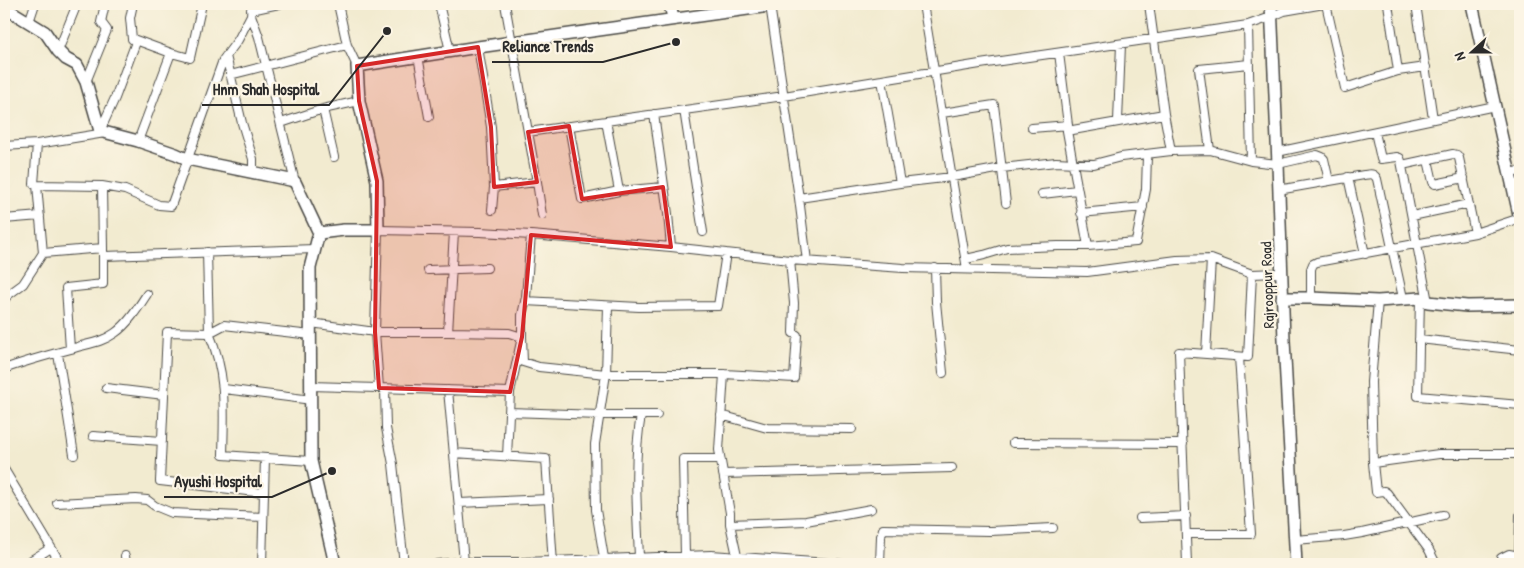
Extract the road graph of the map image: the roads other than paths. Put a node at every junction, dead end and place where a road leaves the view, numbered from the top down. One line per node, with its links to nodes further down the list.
1 (35, 4): 24 (street)
2 (77, 4): 32 (street)
3 (105, 4): 46 (street)
4 (133, 4): 26 (street)
5 (202, 4): 34 (street)
6 (279, 4): 21 (street)
7 (338, 4): 30 (street)
8 (439, 4): 33 (street)
9 (505, 4): 28 (street)
10 (670, 4): 23 (street)
11 (783, 4): 19 (street)
12 (923, 4): 43 (street)
13 (1149, 4): 27 (street)
14 (1271, 4): 22 (street, Rajrooppur Road)
15 (1325, 4): 22 (street); 42 (street)
16 (1388, 4): 42 (street)
17 (1416, 4): 41 (street)
18 (1472, 4): 49 (street)
19 (770, 6): 23 (street); 47 (street)
20 (4, 7): 24 (street)
21 (252, 10): 36 (street); 40 (street)
22 (1271, 17): 25 (street); 73 (street, Rajrooppur Road)
23 (673, 19): 28 (street)
24 (29, 22): 32 (street)
25 (1248, 25): 27 (street); 38 (street)
26 (132, 39): 34 (street); 63 (street)
27 (1155, 40): 29 (street); 54 (street)
28 (511, 42): 31 (street); 64 (street)
29 (1121, 44): 35 (street); 58 (street)
30 (347, 45): 39 (street); 40 (street)
31 (478, 46): 33 (street); 91 (street)
32 (58, 51): 46 (street)
33 (450, 51): 37 (street)
34 (172, 53): 66 (street)
35 (1059, 53): 43 (street); 62 (street)
36 (226, 56): 44 (street); 74 (street)
37 (418, 56): 39 (street); 55 (street)
38 (1250, 64): 69 (street); 76 (street)
39 (357, 66): 48 (street)
40 (266, 67): 44 (street); 59 (street)
41 (1426, 67): 42 (street); 56 (street)
42 (1398, 71)
43 (935, 72): 45 (street); 52 (street)
44 (230, 75): 81 (street)
45 (882, 80): 47 (street); 88 (street)
46 (86, 82): 63 (street)
47 (784, 96): 51 (street); 97 (street)
48 (359, 101): 50 (street); 108 (street)
49 (1495, 106): 56 (street); 80 (street)
50 (323, 109): 59 (street); 72 (street)
51 (684, 110): 53 (street); 110 (street)
52 (942, 113): 79 (street); 82 (street)
53 (654, 114): 57 (street); 92 (street)
54 (1164, 114): 58 (street); 70 (street)
55 (429, 117)
56 (1434, 119): 65 (street)
57 (606, 121): 60 (street); 95 (street)
58 (1118, 121): 62 (street)
59 (281, 123): 86 (street)
60 (569, 126): 64 (street); 95 (street)
61 (1032, 128): 62 (street)
62 (1068, 128): 77 (street)
63 (102, 132): 66 (street); 67 (street)
64 (528, 132): 87 (street)
65 (1375, 132): 73 (street); 78 (street)
66 (138, 141): 74 (street)
67 (37, 144): 68 (street); 89 (street)
68 (4, 146)
69 (1210, 150): 70 (street); 76 (street)
70 (1171, 151): 71 (street)
71 (1147, 155): 77 (street); 100 (street)
72 (334, 157)
73 (1278, 158): 76 (street); 85 (street); 94 (street, Rajrooppur Road)
74 (186, 160): 81 (street); 90 (street)
75 (1428, 160): 78 (street); 84 (street); 84 (street)
76 (1251, 161)
77 (1073, 162): 79 (street); 93 (street)
78 (1402, 165): 105 (street)
79 (1002, 168): 82 (street); 98 (street)
80 (1515, 172): 107 (street)
81 (253, 173): 86 (street)
82 (952, 177): 88 (street); 124 (street)
83 (1348, 177): 85 (street); 118 (street); 123 (street)
84 (1464, 178): 99 (street)
85 (1330, 181): 94 (street)
86 (295, 182): 111 (street)
87 (537, 182): 91 (street); 103 (street)
88 (900, 183): 97 (street)
89 (37, 186): 90 (street); 104 (street)
90 (102, 186): 119 (street)
91 (494, 187): 101 (street)
92 (663, 187): 95 (street); 116 (street)
93 (1077, 190): 96 (street); 102 (street)
94 (1278, 190): 133 (street, Rajrooppur Road)
95 (620, 191)
96 (1042, 194)
97 (799, 198): 127 (street)
98 (1006, 203)
99 (1469, 204): 105 (street); 112 (street)
100 (1143, 207): 102 (street); 115 (street)
101 (492, 210)
102 (1081, 213): 115 (street)
103 (542, 215)
104 (40, 216): 106 (street); 121 (street)
105 (1412, 216): 114 (street)
106 (4, 219)
107 (1520, 219): 112 (street)
108 (378, 230): 109 (street); 111 (street); 146 (street)
109 (454, 232): 113 (street); 130 (street)
110 (703, 232)
111 (319, 233): 117 (street)
112 (1475, 233): 114 (street)
113 (531, 235): 116 (street); 141 (street)
114 (1417, 244): 118 (street); 140 (street)
115 (1088, 246): 124 (street)
116 (671, 247): 122 (street)
117 (315, 249): 120 (street); 145 (street)
118 (1393, 249): 123 (street); 138 (street)
119 (103, 252): 120 (street); 121 (street); 152 (street)
120 (207, 252): 148 (street)
121 (44, 253): 139 (street)
122 (726, 253): 126 (street); 144 (street)
123 (1365, 254): 137 (street)
124 (966, 259): 131 (street)
125 (1211, 259): 131 (street); 134 (street); 155 (street)
126 (790, 260): 127 (street); 160 (street)
127 (807, 261): 129 (street)
128 (487, 268): 130 (street)
129 (935, 268): 131 (street); 158 (street)
130 (452, 269): 132 (street); 147 (street)
131 (967, 269)
132 (428, 270)
133 (1281, 273): 134 (street); 136 (street, Rajrooppur Road)
134 (1252, 274): 156 (street)
135 (147, 294): 152 (street)
136 (1282, 298): 137 (street); 205 (street, Rajrooppur Road)
137 (1311, 298): 142 (street)
138 (1403, 298): 140 (street); 142 (street)
139 (4, 300)
140 (1424, 300): 143 (street); 151 (street)
141 (525, 301): 144 (street); 150 (street)
142 (1378, 301): 187 (street)
143 (1520, 305)
144 (608, 306): 159 (street)
145 (311, 323): 146 (street); 149 (street)
146 (375, 332): 147 (street); 164 (street)
147 (448, 332): 150 (street)
148 (209, 333): 149 (street); 163 (street); 167 (street)
149 (311, 335): 161 (street)
150 (522, 337): 159 (street); 166 (street)
151 (1419, 339): 153 (street); 169 (street)
152 (70, 349): 154 (street)
153 (1520, 350)
154 (58, 354): 157 (street); 182 (street)
155 (1206, 354): 156 (street); 179 (street)
156 (1239, 357): 204 (street)
157 (4, 369)
158 (943, 372)
159 (606, 374): 160 (street); 172 (street)
160 (724, 374): 174 (street)
161 (311, 386): 164 (street); 168 (street)
162 (106, 388): 167 (street)
163 (224, 389): 168 (street); 184 (street)
164 (382, 389): 165 (street); 223 (street)
165 (448, 390): 166 (street); 180 (street)
166 (510, 392): 170 (street)
167 (164, 395): 177 (street)
168 (312, 400): 186 (street)
169 (1520, 405)
170 (509, 412): 172 (street); 183 (street)
171 (642, 414): 172 (street); 173 (street); 210 (street)
172 (600, 415): 211 (street)
173 (657, 415)
174 (721, 415): 175 (street); 185 (street)
175 (852, 429)
176 (93, 436): 177 (street)
177 (162, 441): 191 (street)
178 (1013, 443): 179 (street)
179 (1183, 444): 198 (street)
180 (454, 453): 183 (street); 194 (street)
181 (1520, 454): 187 (street)
182 (74, 455)
183 (507, 457): 192 (street)
184 (265, 458): 186 (street); 191 (street)
185 (720, 459): 190 (street); 208 (street)
186 (311, 461): 222 (street)
187 (1373, 463): 201 (street)
188 (952, 468): 190 (street)
189 (4, 469): 206 (street)
190 (723, 474): 202 (street)
191 (264, 493): 199 (street)
192 (549, 499): 194 (street); 215 (street)
193 (57, 503): 199 (street)
194 (459, 503): 214 (street)
195 (871, 509): 202 (street)
196 (1520, 514): 212 (street)
197 (1443, 515): 201 (street)
198 (1186, 516): 200 (street); 204 (street)
199 (263, 517): 221 (street)
200 (1140, 518)
201 (1409, 523): 205 (street); 230 (street)
202 (730, 524): 209 (street)
203 (1053, 528): 227 (street)
204 (1187, 534): 228 (street)
205 (1295, 540): 229 (street, Rajrooppur Road)
206 (51, 548): 219 (street); 220 (street)
207 (712, 555): 208 (street); 209 (street); 225 (street)
208 (685, 556): 213 (street)
209 (737, 556): 217 (street)
210 (639, 557): 211 (street); 213 (street)
211 (604, 558): 216 (street)
212 (1519, 559): 231 (street)
213 (652, 560)
214 (464, 562): 218 (street); 224 (street)
215 (553, 562): 216 (street); 218 (street)
216 (590, 562)
217 (784, 562): 226 (street)
218 (492, 563)
219 (25, 564)
220 (62, 564)
221 (262, 564)
222 (335, 564)
223 (404, 564)
224 (437, 564)
225 (711, 564)
226 (843, 564)
227 (880, 564)
228 (1187, 564)
229 (1296, 564)
230 (1436, 564)
231 (1501, 564)

